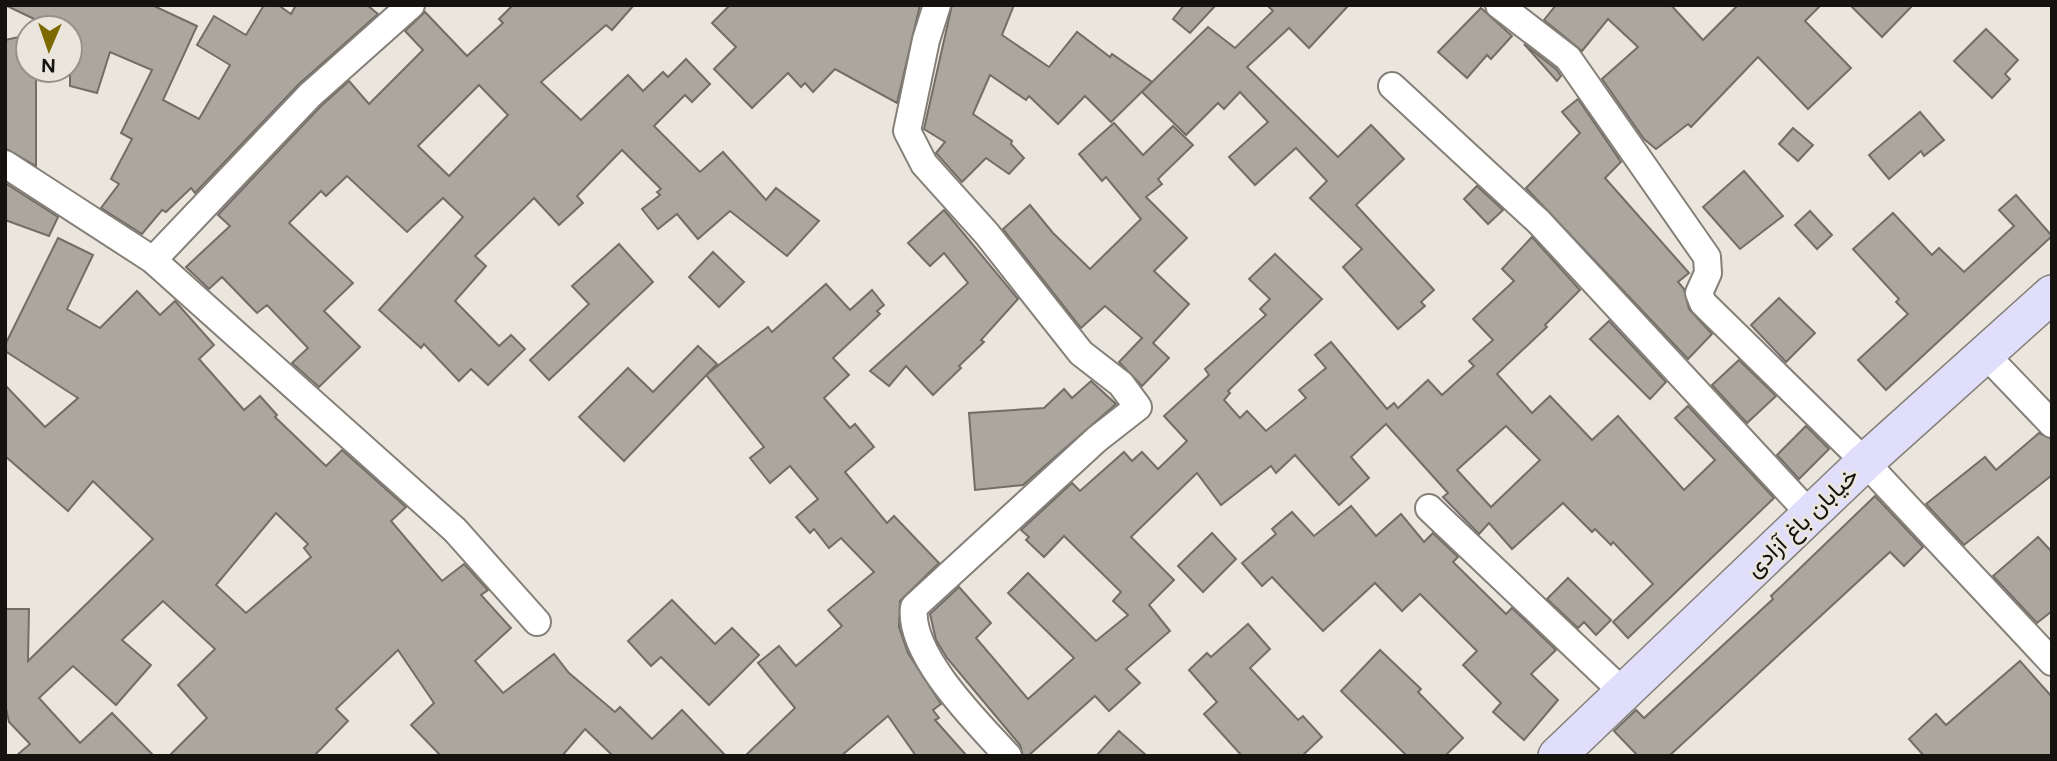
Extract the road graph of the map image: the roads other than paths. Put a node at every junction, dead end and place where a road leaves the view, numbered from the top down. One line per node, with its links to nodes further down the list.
1 (411, 5): 6 (street)
2 (937, 5): 16 (street)
3 (1499, 5): 10 (street)
4 (1392, 86): 12 (street)
5 (5, 164): 6 (street)
6 (153, 260): 13 (street)
7 (2052, 294): 8 (street, خیابان باغ آزادی)
8 (1986, 355): 9 (street); 10 (street, خیابان باغ آزادی)
9 (2052, 424)
10 (1865, 462): 12 (street, خیابان باغ آزادی); 14 (street)
11 (1429, 508): 15 (street)
12 (1810, 514): 15 (street, خیابان باغ آزادی)
13 (537, 622)
14 (2052, 662)
15 (1624, 693): 17 (street, خیابان باغ آزادی)
16 (1008, 756)
17 (1557, 756)

